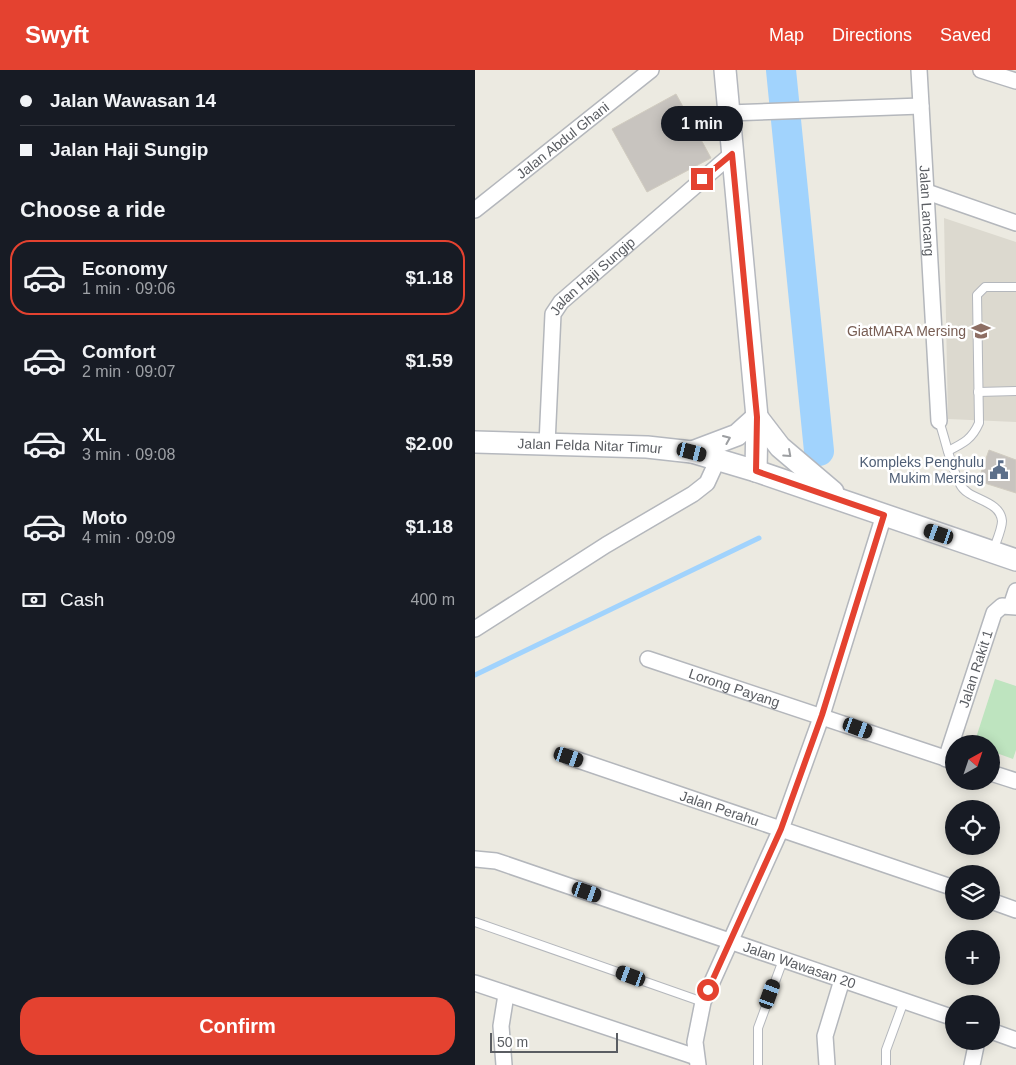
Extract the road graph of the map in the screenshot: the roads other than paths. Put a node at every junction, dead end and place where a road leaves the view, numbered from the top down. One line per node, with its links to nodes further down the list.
1 (651, 70): 10 (street, Jalan Abdul Ghani)
2 (725, 70): 7 (main road)
3 (919, 70): 6 (street, Jalan Lancang)
4 (981, 70): 5 (street)
5 (1016, 82)
6 (921, 106): 7 (street); 9 (street, Jalan Lancang)
7 (729, 112): 8 (main road)
8 (732, 154): 15 (main road); 18 (street, Jalan Haji Sungip)
9 (927, 192): 11 (street); 16 (street, Jalan Lancang)
10 (475, 210)
11 (1016, 224)
12 (1016, 286): 14 (lane)
13 (1016, 391): 14 (lane)
14 (978, 392): 19 (lane)
15 (757, 417): 20 (main road, one-way to 15); 22 (main road); 23 (main road, one-way to 23)
16 (939, 421): 19 (lane)
17 (475, 442): 18 (main road, Jalan Felda Nitar Timur)
18 (547, 444): 20 (main road, Jalan Felda Nitar Timur)
19 (949, 451): 25 (lane)
20 (692, 452): 21 (main road, Jalan Felda Nitar Timur)
21 (718, 458): 22 (main road, Jalan Felda Nitar Timur); 29 (street)
22 (756, 471): 23 (main road, Jalan Felda Nitar Timur)
23 (847, 503): 24 (main road, Jalan Felda Nitar Timur)
24 (884, 515): 25 (main road, Jalan Felda Nitar Timur); 31 (street)
25 (993, 552): 26 (main road, Jalan Felda Nitar Timur)
26 (1016, 560)
27 (1016, 591): 28 (street, Jalan Rakit 1)
28 (1014, 606): 32 (street, Jalan Rakit 1)
29 (475, 629)
30 (648, 659): 31 (street, Lorong Payang)
31 (822, 715): 34 (street, Lorong Payang); 37 (street)
32 (957, 735)
33 (569, 757): 37 (street, Jalan Perahu)
34 (945, 758)
35 (1000, 776): 36 (street)
36 (1016, 781)
37 (781, 829): 39 (street, Jalan Perahu); 43 (street)
38 (475, 859): 43 (street, Jalan Wawasan 20)
39 (945, 885)
40 (1000, 904): 41 (street)
41 (1016, 910)
42 (475, 922): 49 (lane)
43 (731, 941): 44 (street, Jalan Wawasan 20); 49 (street)
44 (783, 960): 45 (street, Jalan Wawasan 20); 56 (lane)
45 (842, 980): 48 (street, Jalan Wawasan 20); 57 (street)
46 (475, 983): 47 (street)
47 (506, 995): 54 (street); 55 (street)
48 (904, 1001): 50 (street, Jalan Wawasan 20); 58 (lane)
49 (703, 1002): 54 (street)
50 (945, 1015)
51 (1000, 1034): 52 (street)
52 (1016, 1040)
53 (975, 1050): 59 (street)
54 (697, 1061)
55 (504, 1065)
56 (758, 1065)
57 (827, 1065)
58 (886, 1065)
59 (972, 1065)

